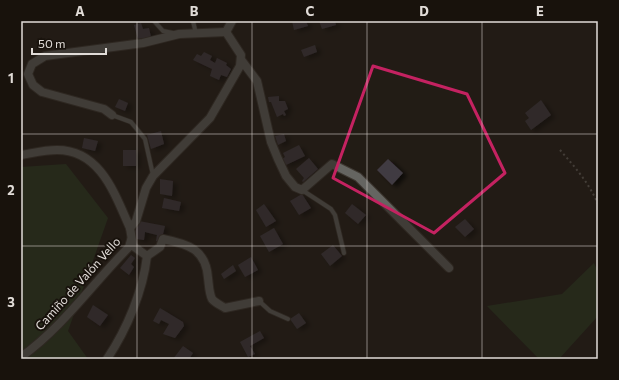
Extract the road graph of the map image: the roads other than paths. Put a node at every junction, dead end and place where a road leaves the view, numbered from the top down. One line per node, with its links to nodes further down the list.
1 (154, 21): 5 (lane)
2 (193, 21): 6 (lane)
3 (232, 21): 4 (street)
4 (226, 32): 6 (street); 7 (street)
5 (179, 34): 6 (street); 8 (street)
6 (196, 34)
7 (242, 61): 10 (street); 11 (street)
8 (112, 115): 10 (lane)
9 (21, 155): 12 (street)
10 (153, 176): 12 (street)
11 (302, 190): 14 (lane); 16 (street)
12 (130, 228): 13 (street)
13 (131, 240): 15 (street); 19 (street, Camiño de Valón Vello)
14 (344, 253)
15 (147, 256): 17 (street); 20 (street)
16 (448, 268)
17 (259, 302): 18 (lane)
18 (288, 319)
19 (21, 357)
20 (107, 359)

